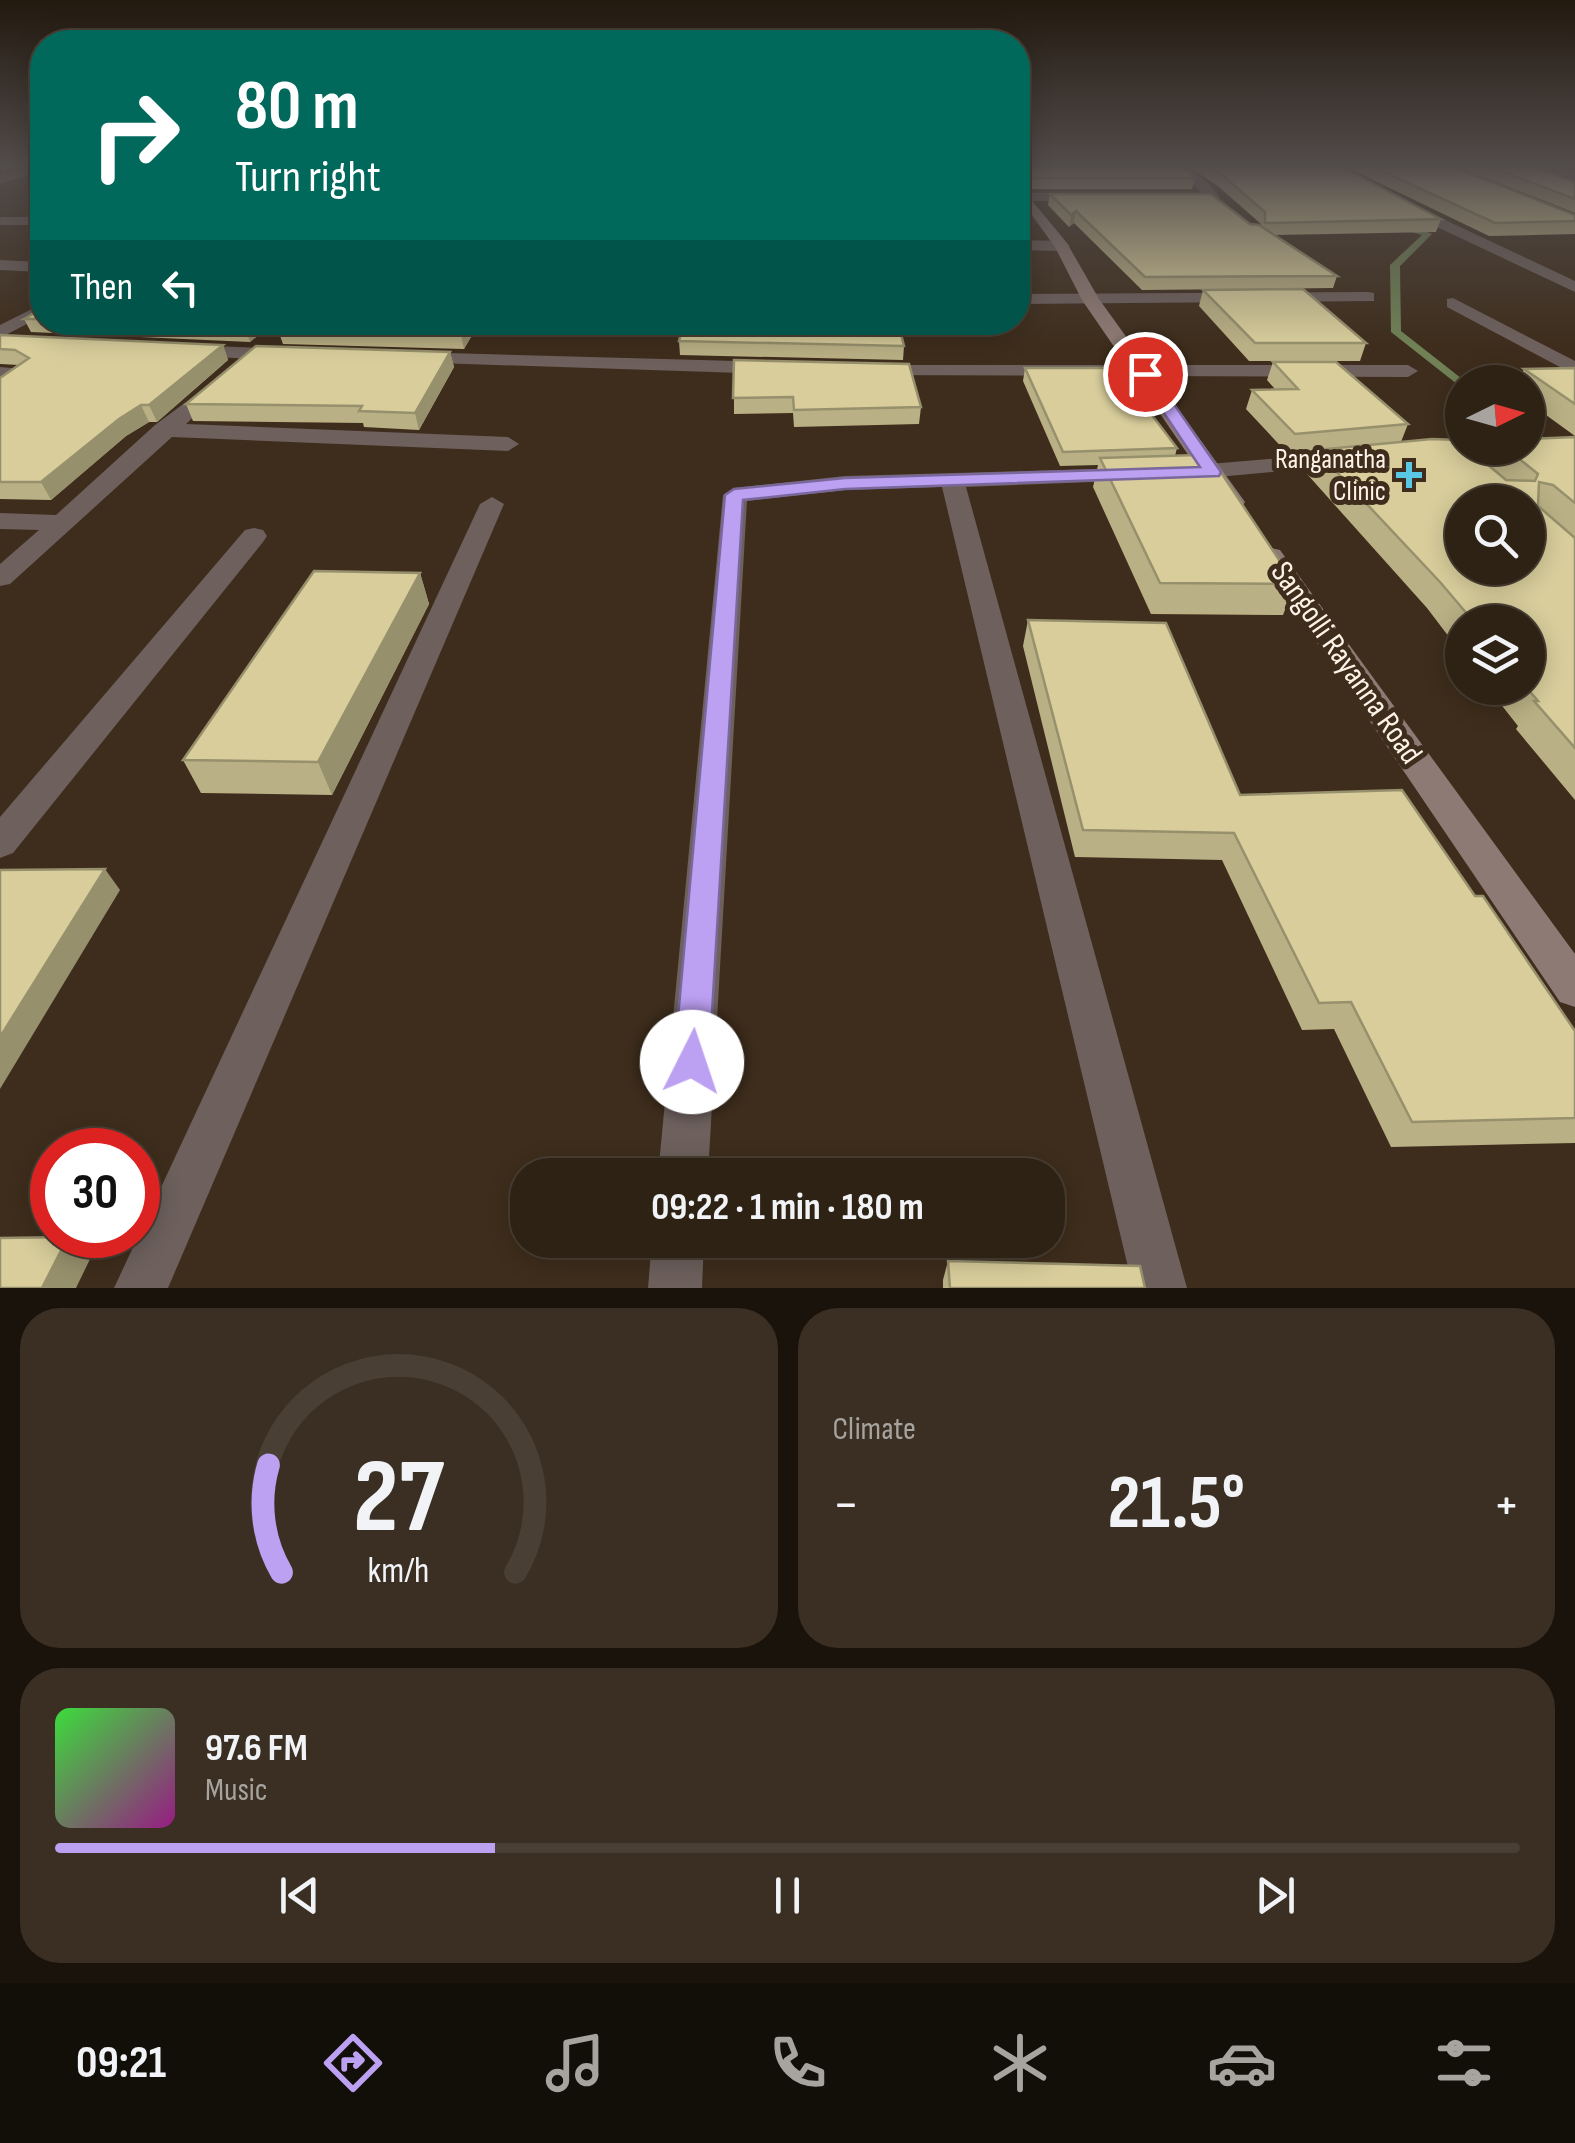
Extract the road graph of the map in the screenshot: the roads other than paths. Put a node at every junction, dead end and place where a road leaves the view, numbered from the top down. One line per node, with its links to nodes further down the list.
1 (1046, 226): 4 (street, Sangolli Rayanna Road)
2 (1448, 226): 7 (street)
3 (1030, 245): 4 (street)
4 (1062, 246): 10 (street, Sangolli Rayanna Road)
5 (0, 265): 6 (street)
6 (30, 266)
7 (1575, 287)
8 (1368, 298): 10 (street)
9 (1030, 299): 10 (street)
10 (1090, 300): 24 (street, Sangolli Rayanna Road)
11 (1454, 303): 20 (street)
12 (30, 316): 13 (street)
13 (0, 332)
14 (277, 335): 16 (street)
15 (175, 350): 16 (street)
16 (253, 354): 17 (street); 26 (street)
17 (312, 356)
18 (391, 358): 19 (street)
19 (783, 368)
20 (1575, 369)
21 (842, 370): 24 (street)
22 (1408, 371): 24 (street)
23 (0, 374): 25 (street)
24 (1145, 374): 32 (street, Sangolli Rayanna Road)
25 (0, 390)
26 (163, 430): 27 (street); 37 (street)
27 (508, 444)
28 (1575, 444): 29 (street)
29 (1545, 447)
30 (1445, 450): 32 (street)
31 (1467, 465): 33 (street)
32 (1212, 472): 34 (street); 41 (street, Sangolli Rayanna Road)
33 (1480, 476)
34 (952, 480): 42 (street); 46 (street)
35 (492, 504): 44 (street)
36 (0, 521): 37 (street)
37 (62, 523): 39 (street)
38 (254, 536): 40 (street)
39 (0, 578)
40 (0, 843)
41 (1575, 988)
42 (684, 1158)
43 (677, 1258): 45 (street)
44 (142, 1288)
45 (675, 1288)
46 (1160, 1288)

